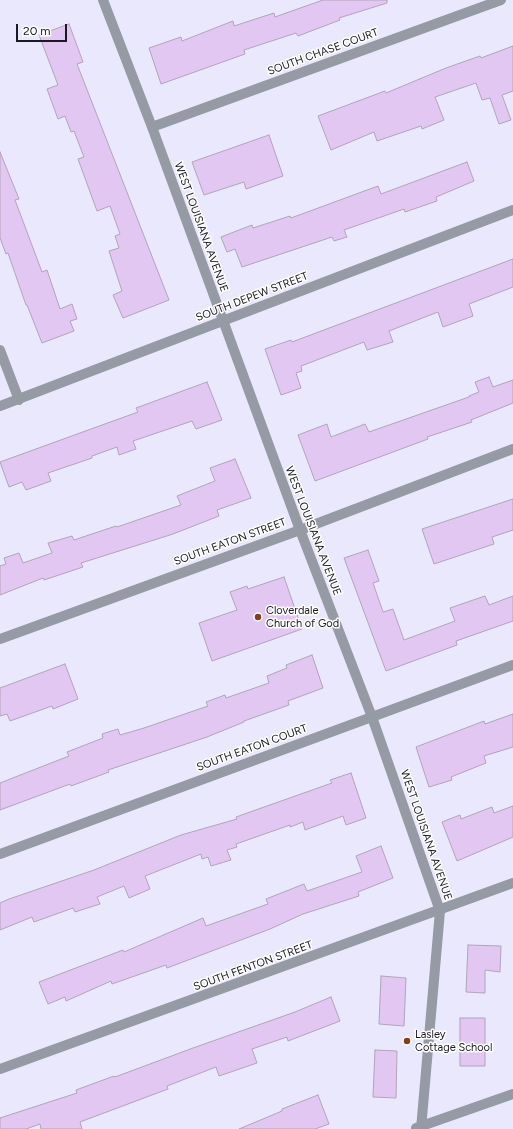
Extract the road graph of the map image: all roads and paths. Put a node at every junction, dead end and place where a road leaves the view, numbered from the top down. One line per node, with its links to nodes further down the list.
1 (103, 0): 3 (street, WEST LOUISIANA AVENUE)
2 (501, 0): 3 (street, SOUTH CHASE COURT)
3 (152, 127): 5 (street, WEST LOUISIANA AVENUE)
4 (513, 210): 5 (street, SOUTH DEPEW STREET)
5 (223, 321): 7 (street, SOUTH DEPEW STREET); 10 (street, WEST LOUISIANA AVENUE)
6 (0, 350): 7 (street)
7 (19, 400): 8 (street, SOUTH DEPEW STREET)
8 (0, 406)
9 (513, 449): 10 (street, SOUTH EATON STREET)
10 (300, 530): 11 (street, SOUTH EATON STREET); 13 (street, WEST LOUISIANA AVENUE)
11 (0, 639)
12 (513, 665): 13 (street, SOUTH EATON COURT)
13 (372, 717): 14 (street, SOUTH EATON COURT); 16 (street, WEST LOUISIANA AVENUE)
14 (0, 854)
15 (513, 883): 16 (street, SOUTH FENTON STREET)
16 (440, 911): 17 (street, SOUTH FENTON STREET); 19 (street, WEST LOUISIANA AVENUE)
17 (0, 1069)
18 (513, 1094): 19 (street)
19 (419, 1128)

